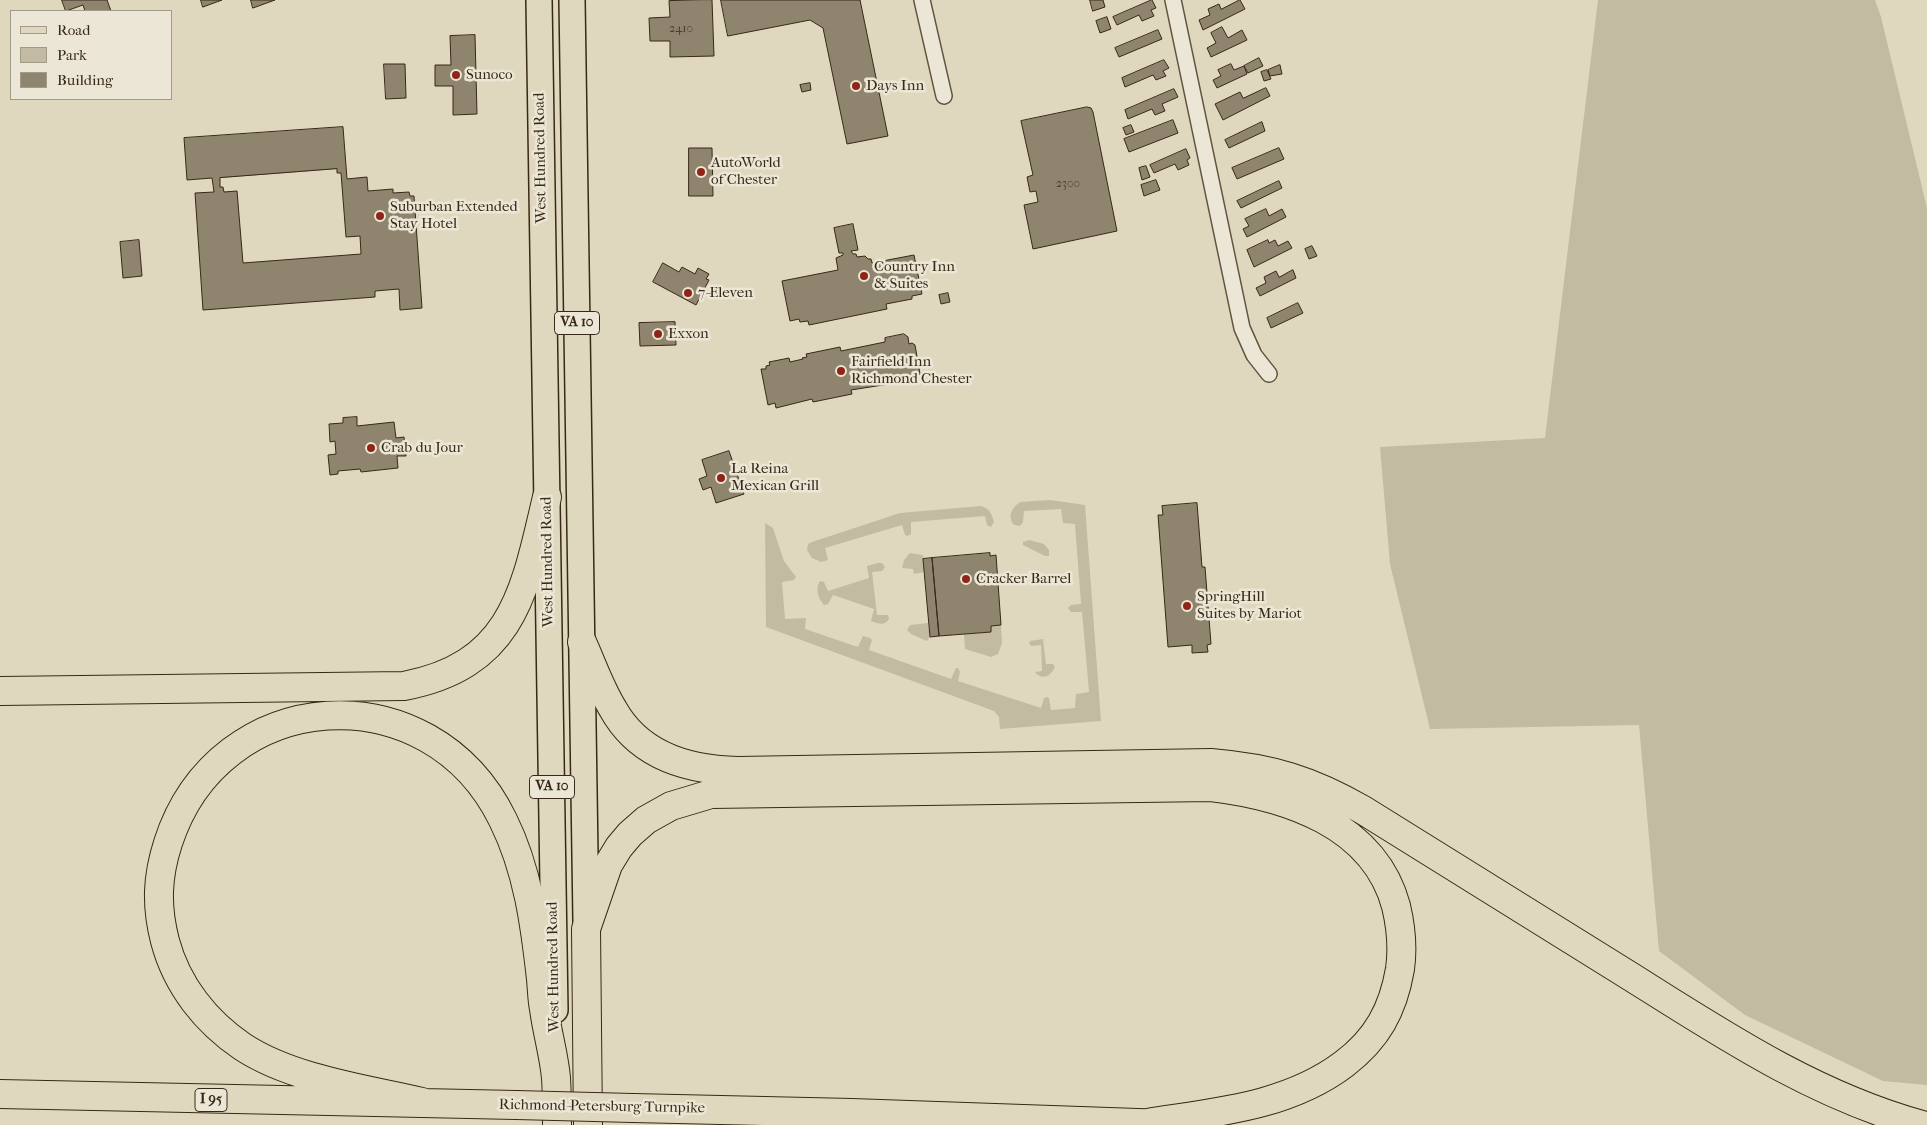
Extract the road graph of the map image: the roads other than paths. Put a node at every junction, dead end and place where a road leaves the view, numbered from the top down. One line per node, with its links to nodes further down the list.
1 (538, 0): 8 (main road, West Hundred Road / VA 10)
2 (560, 0): 6 (main road)
3 (572, 0): 6 (main road, VA 10)
4 (922, 0): 7 (street)
5 (1173, 0): 9 (street)
6 (573, 66): 10 (main road, VA 10)
7 (944, 96)
8 (542, 228): 10 (main road); 11 (main road, West Hundred Road / VA 10)
9 (1269, 374)
10 (578, 415): 12 (main road, VA 10)
11 (547, 497): 13 (highway); 15 (main road, West Hundred Road / VA 10)
12 (582, 642): 14 (main road, VA 10); 22 (highway)
13 (0, 691)
14 (586, 929): 18 (highway); 20 (highway, VA 10)
15 (556, 1077): 17 (highway); 19 (highway, West Hundred Road / VA 10)
16 (0, 1094): 17 (highway, Richmond-Petersburg Turnpike / I 95)
17 (422, 1102): 18 (highway, Richmond-Petersburg Turnpike / I 95, bridge)
18 (1148, 1123): 21 (highway, Richmond-Petersburg Turnpike / I 95)
19 (557, 1125)
20 (588, 1125)
21 (1204, 1125)
22 (1922, 1125)

